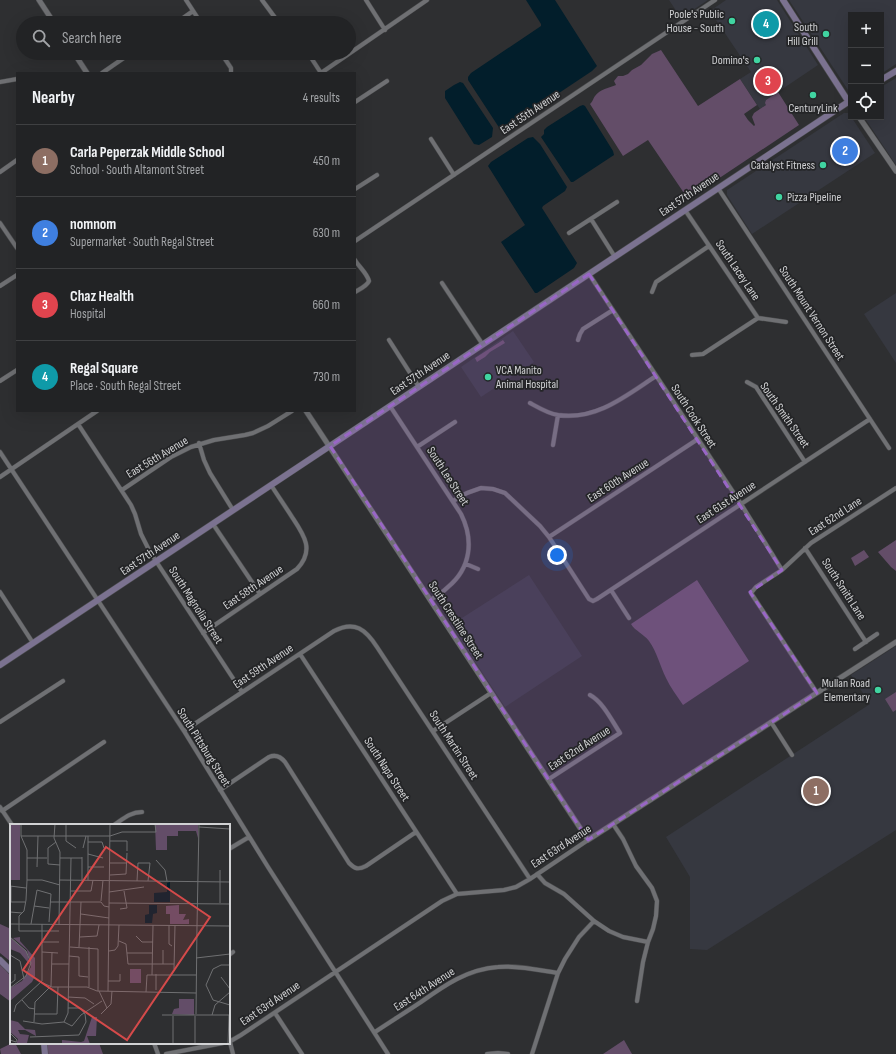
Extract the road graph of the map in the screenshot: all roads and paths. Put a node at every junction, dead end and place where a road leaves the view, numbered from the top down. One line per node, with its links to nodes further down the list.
1 (39, 0): 9 (street)
2 (186, 0): 8 (street)
3 (262, 0): 12 (street)
4 (366, 0): 13 (street)
5 (427, 0): 13 (street)
6 (715, 0): 39 (street, East 55th Avenue)
7 (784, 0): 30 (main road)
8 (194, 11): 10 (street); 11 (street)
9 (49, 16)
10 (186, 16)
11 (197, 16)
12 (274, 16)
13 (385, 30): 14 (street)
14 (356, 49)
15 (79, 60): 21 (street)
16 (121, 60): 22 (street)
17 (226, 60): 23 (street)
18 (313, 60): 24 (street)
19 (340, 60): 25 (street)
20 (896, 71): 26 (main road)
21 (86, 72)
22 (103, 72)
23 (231, 72)
24 (320, 72)
25 (322, 72)
26 (884, 78)
27 (16, 79): 29 (street)
28 (386, 81): 31 (street)
29 (0, 82)
30 (848, 99)
31 (356, 101)
32 (848, 103): 41 (main road, East 57th Avenue)
33 (861, 120): 36 (street)
34 (431, 139): 39 (street)
35 (16, 161): 37 (street)
36 (896, 171)
37 (0, 172)
38 (377, 175): 40 (street)
39 (454, 175): 47 (street, East 55th Avenue)
40 (356, 188)
41 (718, 188): 43 (main road, East 57th Avenue); 76 (street, South Mount Vernon Street)
42 (617, 202): 44 (street)
43 (685, 210): 48 (street, South Lacey Lane); 50 (main road, East 57th Avenue)
44 (591, 219): 46 (street); 50 (street)
45 (0, 223): 49 (street)
46 (569, 233)
47 (356, 240)
48 (710, 246): 57 (street); 59 (street, South Lacey Lane)
49 (16, 247)
50 (615, 257): 52 (main road, East 57th Avenue)
51 (356, 262): 56 (street)
52 (589, 274): 58 (street, South Cook Street); 63 (main road, East 57th Avenue)
53 (16, 276): 55 (street)
54 (442, 283): 63 (street)
55 (0, 286)
56 (356, 291)
57 (652, 292)
58 (612, 310): 62 (street); 66 (street, South Cook Street)
59 (758, 318): 60 (street, South Lacey Lane); 64 (street)
60 (786, 322)
61 (389, 340): 69 (street)
62 (578, 340)
63 (483, 345): 69 (main road, East 57th Avenue)
64 (692, 355)
65 (16, 371): 67 (street)
66 (656, 376): 75 (street); 79 (street, South Cook Street)
67 (0, 382)
68 (747, 382): 86 (street, South Smith Street)
69 (420, 387): 71 (main road, East 57th Avenue)
70 (530, 403): 75 (street)
71 (390, 406): 82 (main road, East 57th Avenue); 83 (street, South Lee Street)
72 (96, 412): 78 (street)
73 (290, 412): 80 (street, East 56th Avenue)
74 (307, 412): 82 (street, South Crestline Street)
75 (558, 415): 81 (street)
76 (870, 419): 84 (street, South Mount Vernon Street); 86 (street, East 61st Avenue)
77 (455, 422): 83 (street)
78 (78, 424): 87 (street); 91 (street, South Magnolia Street)
79 (698, 439): 93 (street, South Cook Street); 96 (street, East 60th Avenue)
80 (199, 444): 91 (street, East 56th Avenue); 94 (street)
81 (553, 445)
82 (330, 446): 89 (main road, East 57th Avenue); 105 (street, South Crestline Street)
83 (417, 447): 92 (street, South Lee Street)
84 (889, 448)
85 (0, 452): 87 (street, South Pittsburg Street)
86 (805, 462): 93 (street, East 61st Avenue)
87 (11, 469): 88 (street); 106 (street, South Pittsburg Street)
88 (0, 477)
89 (271, 485): 94 (main road, East 57th Avenue); 104 (street, East 58th Avenue)
90 (896, 488): 97 (street, East 62nd Lane)
91 (122, 490): 98 (street, South Magnolia Street)
92 (453, 502): 96 (street); 99 (street, South Lee Street)
93 (741, 504): 101 (street, South Cook Street); 102 (street, East 61st Avenue)
94 (233, 510): 95 (main road, East 57th Avenue)
95 (214, 524): 98 (main road, East 57th Avenue); 104 (street)
96 (549, 537): 102 (street, East 61st Avenue)
97 (805, 548): 101 (street, East 62nd Lane); 111 (street, South Smith Lane)
98 (156, 562): 106 (main road, East 57th Avenue); 109 (street, South Magnolia Street)
99 (466, 564): 100 (street); 105 (street, South Lee Street)
100 (478, 569)
101 (782, 570): 120 (street)
102 (611, 590): 107 (street)
103 (0, 592): 113 (street)
104 (260, 594): 109 (street, East 58th Avenue)
105 (430, 600): 119 (street, South Crestline Street)
106 (97, 601): 113 (main road, East 57th Avenue); 124 (street, South Pittsburg Street)
107 (629, 618)
108 (355, 627): 115 (street, East 59th Avenue); 125 (street, South Martin Street)
109 (203, 633): 118 (street, South Magnolia Street)
110 (877, 634): 111 (street)
111 (866, 642): 114 (street)
112 (896, 642): 120 (street, East 63rd Avenue)
113 (33, 643): 116 (main road, East 57th Avenue)
114 (855, 649)
115 (300, 654): 118 (street, East 59th Avenue); 135 (street, South Napa Street)
116 (0, 665)
117 (63, 681): 122 (street)
118 (242, 692): 124 (street, East 59th Avenue)
119 (491, 693): 125 (street); 128 (street, South Crestline Street)
120 (817, 693): 123 (street, East 63rd Avenue)
121 (590, 695): 128 (street, East 62nd Avenue)
122 (0, 722)
123 (771, 722): 127 (street); 134 (street, East 63rd Avenue)
124 (184, 731): 129 (street, South Pittsburg Street)
125 (433, 731): 140 (street, South Martin Street)
126 (104, 742): 130 (street)
127 (792, 755)
128 (549, 779): 137 (street, South Crestline Street)
129 (220, 790): 135 (street); 136 (street, South Pittsburg Street)
130 (1, 809): 132 (street)
131 (142, 812): 133 (street)
132 (11, 824)
133 (115, 824)
134 (613, 824): 137 (street, East 63rd Avenue); 143 (street)
135 (416, 832): 141 (street, South Napa Street)
136 (249, 837): 138 (street); 146 (street, South Pittsburg Street)
137 (588, 840): 139 (street, East 63rd Avenue)
138 (230, 848)
139 (537, 874): 140 (street, East 63rd Avenue); 142 (street)
140 (530, 879): 141 (street, East 63rd Avenue)
141 (457, 894): 146 (street, East 63rd Avenue)
142 (594, 921): 143 (street); 147 (street)
143 (648, 942): 148 (street)
144 (0, 960): 145 (main road)
145 (10, 970)
146 (335, 971): 149 (street, East 63rd Avenue); 150 (street, South Pittsburg Street)
147 (558, 973): 150 (street, East 64th Avenue); 164 (street)
148 (637, 1001)
149 (275, 1012): 151 (street, East 63rd Avenue); 160 (street)
150 (375, 1032): 161 (street, South Pittsburg Street)
151 (230, 1040)
152 (44, 1044): 156 (main road)
153 (154, 1044): 157 (street)
154 (218, 1044): 158 (street)
155 (230, 1044): 159 (street)
156 (45, 1054)
157 (158, 1054)
158 (166, 1054)
159 (233, 1054)
160 (302, 1054)
161 (388, 1054)
162 (488, 1054): 163 (street)
163 (508, 1054)
164 (532, 1054)

